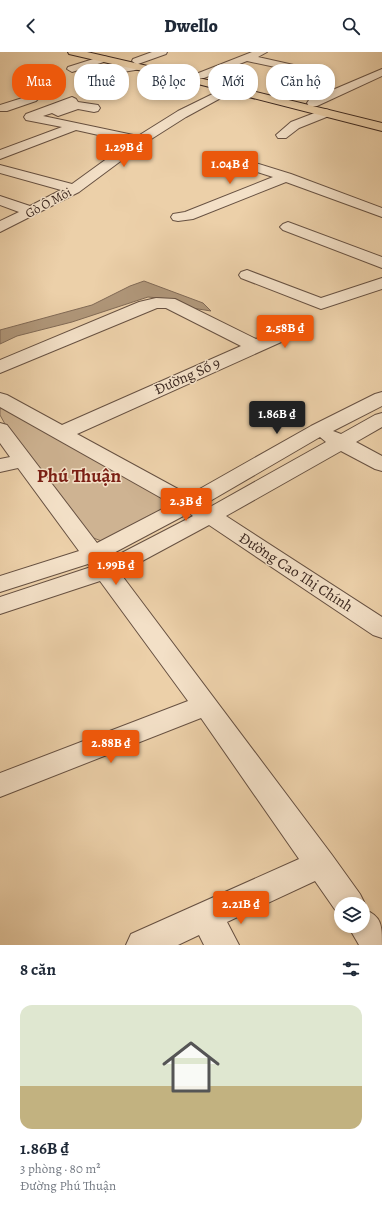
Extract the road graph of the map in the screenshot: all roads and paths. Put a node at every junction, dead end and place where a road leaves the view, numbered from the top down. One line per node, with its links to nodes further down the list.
1 (73, 52): 4 (main road)
2 (162, 52): 6 (street)
3 (262, 52): 5 (street)
4 (99, 55): 6 (main road); 6 (main road); 8 (street)
5 (246, 58): 7 (street); 10 (street)
6 (140, 64)
7 (275, 64)
8 (72, 69)
9 (382, 72): 16 (street)
10 (200, 75)
11 (258, 92): 16 (main road)
12 (258, 94): 18 (main road)
13 (29, 100): 19 (street)
14 (208, 100): 24 (street, Gò Ô Môi)
15 (72, 101): 19 (street)
16 (313, 103): 20 (main road)
17 (94, 108): 19 (street)
18 (325, 113): 22 (main road); 23 (street)
19 (34, 118): 21 (street)
20 (382, 120)
21 (75, 126): 24 (street); 25 (street)
22 (382, 127)
23 (282, 134)
24 (140, 140): 29 (street, Gò Ô Môi)
25 (0, 154)
26 (227, 158): 28 (street)
27 (0, 169): 29 (street)
28 (286, 177): 32 (street); 35 (street)
29 (74, 189): 33 (street, Gò Ô Môi)
30 (382, 199): 32 (street)
31 (0, 200): 33 (street)
32 (365, 208): 34 (street)
33 (31, 211): 36 (street, Gò Ô Môi)
34 (382, 213)
35 (178, 217)
36 (0, 227)
37 (288, 227): 38 (street)
38 (382, 263)
39 (247, 276): 40 (street)
40 (382, 283)
41 (302, 326): 42 (street, Đường Số 9)
42 (256, 346): 43 (street); 49 (street, Đường Số 9)
43 (0, 367)
44 (382, 398): 48 (street)
45 (0, 399): 49 (street, Đường Cao Thị Chính)
46 (382, 419): 50 (street)
47 (0, 429): 51 (street)
48 (318, 430): 50 (street); 53 (street)
49 (62, 433): 53 (street, Đường Cao Thị Chính)
50 (341, 442): 52 (street); 54 (street)
51 (11, 463): 55 (street)
52 (382, 466)
53 (190, 504): 54 (street, Đường Cao Thị Chính); 55 (street)
54 (210, 516): 55 (street); 58 (street, Đường Cao Thị Chính)
55 (101, 562): 56 (street); 57 (street); 59 (street)
56 (0, 584)
57 (0, 606)
58 (382, 629)
59 (206, 705): 60 (street); 61 (street)
60 (0, 785)
61 (321, 864): 62 (street); 63 (street)
62 (344, 897)
63 (206, 917): 65 (street); 66 (street)
64 (370, 933): 67 (street)
65 (143, 945)
66 (222, 945)
67 (378, 945)

